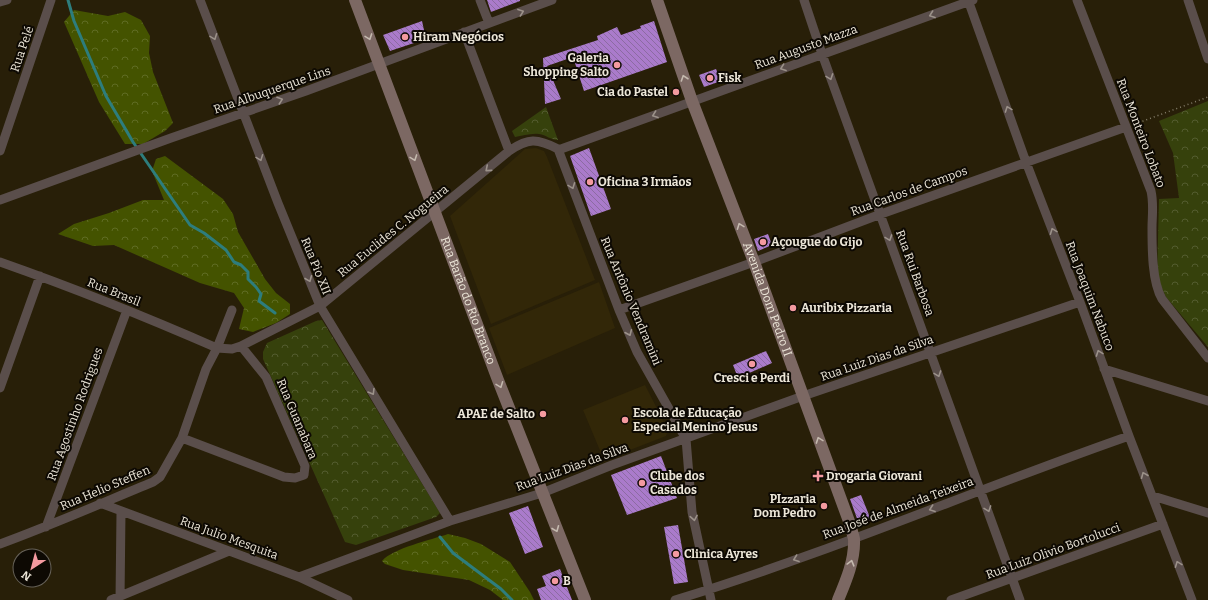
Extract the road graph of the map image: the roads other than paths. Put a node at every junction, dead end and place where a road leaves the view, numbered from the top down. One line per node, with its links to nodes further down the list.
1 (7, 0): 12 (street)
2 (51, 0): 22 (street, Rua Pelé)
3 (200, 0): 19 (street, Rua Pio XII, one-way to 19)
4 (355, 0): 17 (main road, Rua Barão do Rio Branco, one-way to 17)
5 (480, 0): 13 (street)
6 (552, 0): 13 (street, Rua Albuquerque Lins, one-way to 6)
7 (657, 0): 18 (main road, Avenida Dom Pedro II, one-way to 7)
8 (804, 0): 15 (street, Rua Rui Barbosa)
9 (1077, 0): 20 (street, Rua Monteiro Lobato)
10 (1188, 0): 16 (street)
11 (970, 1): 15 (street, Rua Augusto Mazza, one-way to 15); 24 (street, Rua Joaquim Nabuco, one-way to 11)
12 (0, 2)
13 (489, 23): 14 (street, Rua Albuquerque Lins)
14 (464, 32): 17 (street, Rua Albuquerque Lins); 23 (street)
15 (822, 54): 18 (street, Rua Augusto Mazza, one-way to 18); 27 (street, Rua Rui Barbosa, one-way to 27)
16 (1208, 59)
17 (379, 64): 19 (street, Rua Albuquerque Lins, one-way to 17); 26 (main road, Rua Barão do Rio Branco, one-way to 26)
18 (692, 101): 21 (street, Rua Augusto Mazza, one-way to 21); 29 (main road, Avenida Dom Pedro II, one-way to 18)
19 (243, 113): 25 (street, Rua Albuquerque Lins); 32 (street, Rua Pio XII, one-way to 32)
20 (1126, 127): 24 (street, Rua Carlos de Campos); 39 (street, Rua Monteiro Lobato)
21 (558, 149): 23 (street, Rua Euclides C. Nogueira); 35 (street, Rua Antônio Vendramini, one-way to 35)
22 (0, 151)
23 (509, 151): 26 (street, Rua Euclides C. Nogueira, one-way to 26)
24 (1026, 162): 27 (street, Rua Carlos de Campos); 31 (street, Rua Joaquim Nabuco, one-way to 24)
25 (0, 200)
26 (434, 213): 32 (street, Rua Euclides C. Nogueira); 48 (main road, Rua Barão do Rio Branco, one-way to 48)
27 (881, 214): 29 (street, Rua Carlos de Campos); 38 (street, Rua Rui Barbosa, one-way to 38)
28 (0, 262): 30 (street, Rua Brasil)
29 (754, 262): 35 (street, Rua Carlos de Campos); 42 (main road, Avenida Dom Pedro II)
30 (40, 276): 33 (street, Rua Brasil); 41 (street)
31 (1080, 302): 38 (street, Rua Luiz Dias da Silva); 40 (street, Rua Joaquim Nabuco, one-way to 31)
32 (320, 306): 36 (street, Rua Euclides C. Nogueira); 53 (street, Rua Pio XII, one-way to 53)
33 (127, 310): 37 (street, Rua Brasil); 55 (street, Rua Agostinho Rodrigues)
34 (232, 310): 37 (street, Rua Helio Steffen)
35 (620, 310): 46 (street, Rua Antônio Vendramini, one-way to 46)
36 (241, 346): 37 (street, Rua Euclides C. Nogueira); 45 (street, Rua Guanabara)
37 (217, 348): 45 (street, Rua Helio Steffen)
38 (930, 353): 42 (street, Rua Luiz Dias da Silva); 47 (street, Rua Rui Barbosa, one-way to 47)
39 (1208, 358)
40 (1104, 369): 43 (street); 44 (street, Rua Joaquim Nabuco)
41 (0, 388)
42 (803, 396): 46 (street, Rua Luiz Dias da Silva); 56 (main road, Avenida Dom Pedro II, one-way to 42)
43 (1208, 401)
44 (1128, 436): 47 (street, Rua José de Almeida Teixeira); 49 (street, Rua Joaquim Nabuco, one-way to 44)
45 (182, 438): 50 (street, Rua Helio Steffen)
46 (686, 439): 48 (street, Rua Luiz Dias da Silva); 61 (street, Rua Antônio Vendramini, one-way to 61)
47 (981, 490): 56 (street, Rua José de Almeida Teixeira, one-way to 56); 60 (street, Rua Rui Barbosa, one-way to 60)
48 (542, 493): 53 (street, Rua Luiz Dias da Silva); 64 (main road, Rua Barão do Rio Branco, one-way to 64)
49 (1153, 496): 52 (street); 54 (street, Rua Joaquim Nabuco)
50 (100, 504): 51 (street, Rua Julio Mesquita); 55 (street, Rua Helio Steffen)
51 (121, 512): 58 (street, Rua Julio Mesquita); 62 (street)
52 (1208, 513)
53 (450, 521): 59 (street, Rua Luiz Dias da Silva)
54 (1163, 524): 60 (street, Rua Luiz Olivio Bortolucci); 70 (street, Rua Joaquim Nabuco, one-way to 54)
55 (46, 527): 57 (street, Rua Helio Steffen)
56 (854, 538): 61 (street, Rua José de Almeida Teixeira, one-way to 61); 67 (main road, Avenida Dom Pedro II, one-way to 56)
57 (0, 544)
58 (229, 551): 59 (street, Rua Julio Mesquita); 62 (street)
59 (299, 577): 63 (street, Rua Julio Mesquita)
60 (1013, 578): 68 (street, Rua Luiz Olivio Bortolucci); 69 (street, Rua Rui Barbosa)
61 (710, 589): 65 (street, Rua José de Almeida Teixeira); 66 (street, Rua Antônio Vendramini)
62 (117, 599)
63 (348, 600)
64 (585, 600)
65 (675, 600)
66 (711, 600)
67 (838, 600)
68 (952, 600)
69 (1020, 600)
70 (1192, 600)

